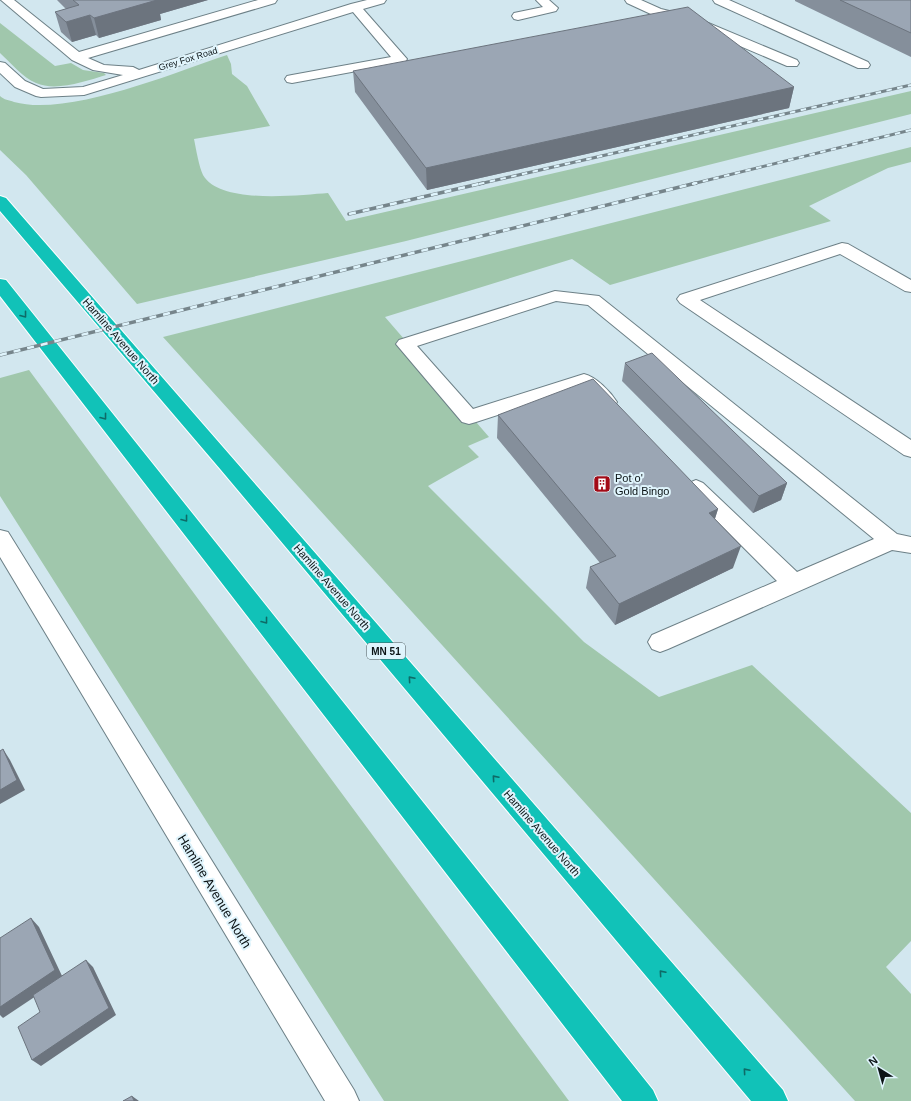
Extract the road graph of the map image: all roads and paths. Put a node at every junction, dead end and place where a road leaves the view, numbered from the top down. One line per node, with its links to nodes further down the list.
1 (7, 0): 9 (street)
2 (270, 0): 9 (street)
3 (380, 0): 7 (street, Grey Fox Road)
4 (542, 0): 8 (street)
5 (631, 0): 10 (street)
6 (719, 0): 11 (street)
7 (355, 8): 13 (street, Grey Fox Road); 14 (street)
8 (518, 16)
9 (77, 57): 13 (street)
10 (792, 63)
11 (863, 65)
12 (0, 66): 13 (street, Grey Fox Road)
13 (145, 72)
14 (292, 79)
15 (0, 201): 27 (highway, Hamline Avenue North / MN 51, one-way to 15)
16 (0, 284): 26 (highway, one-way to 26)
17 (911, 287): 19 (street)
18 (618, 413): 22 (street)
19 (911, 450)
20 (681, 473): 23 (street)
21 (0, 538): 25 (street, Hamline Avenue North)
22 (901, 543): 23 (street)
23 (794, 583): 24 (street)
24 (660, 642)
25 (343, 1101)
26 (642, 1101)
27 (772, 1101)

